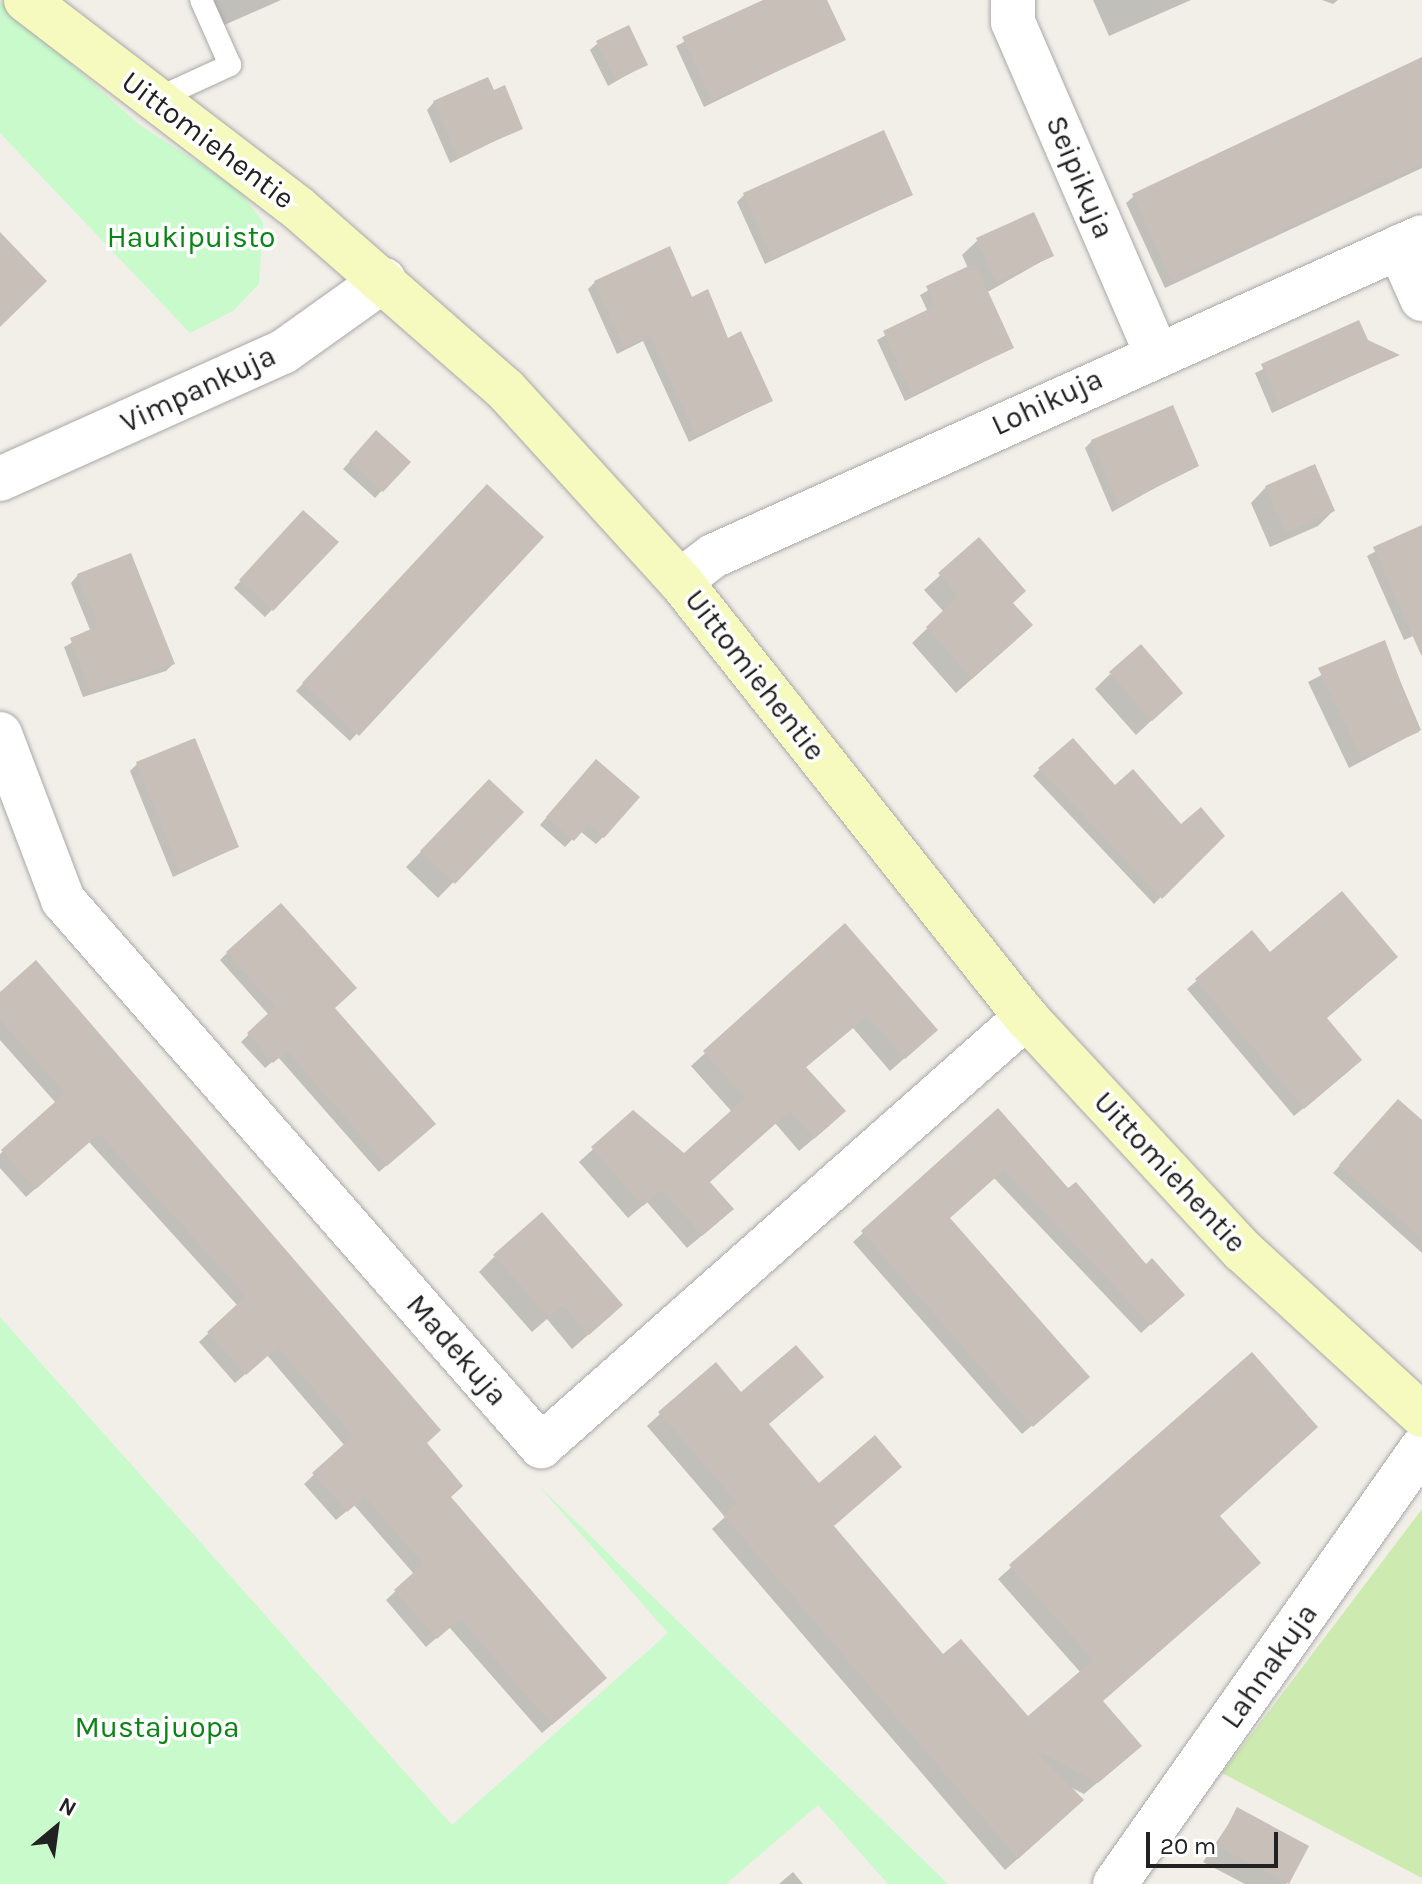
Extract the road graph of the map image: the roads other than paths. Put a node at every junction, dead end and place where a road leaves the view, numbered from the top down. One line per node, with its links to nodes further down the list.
1 (201, 0): 4 (lane)
2 (1013, 0): 8 (street, Seipikuja)
3 (37, 2): 4 (street, Uittomiehentie)
4 (154, 100): 6 (street, Uittomiehentie)
5 (1410, 242): 7 (street); 8 (street, Lohikuja)
6 (384, 280): 9 (street, Vimpankuja); 10 (street, Uittomiehentie)
7 (1422, 299)
8 (1156, 352): 10 (street, Lohikuja)
9 (0, 479)
10 (680, 581): 12 (street, Uittomiehentie)
11 (0, 734): 12 (street, Madekuja)
12 (1026, 1017): 13 (street, Uittomiehentie)
13 (1422, 1415)
14 (1422, 1448): 15 (street, Lahnakuja)
15 (1115, 1884)

